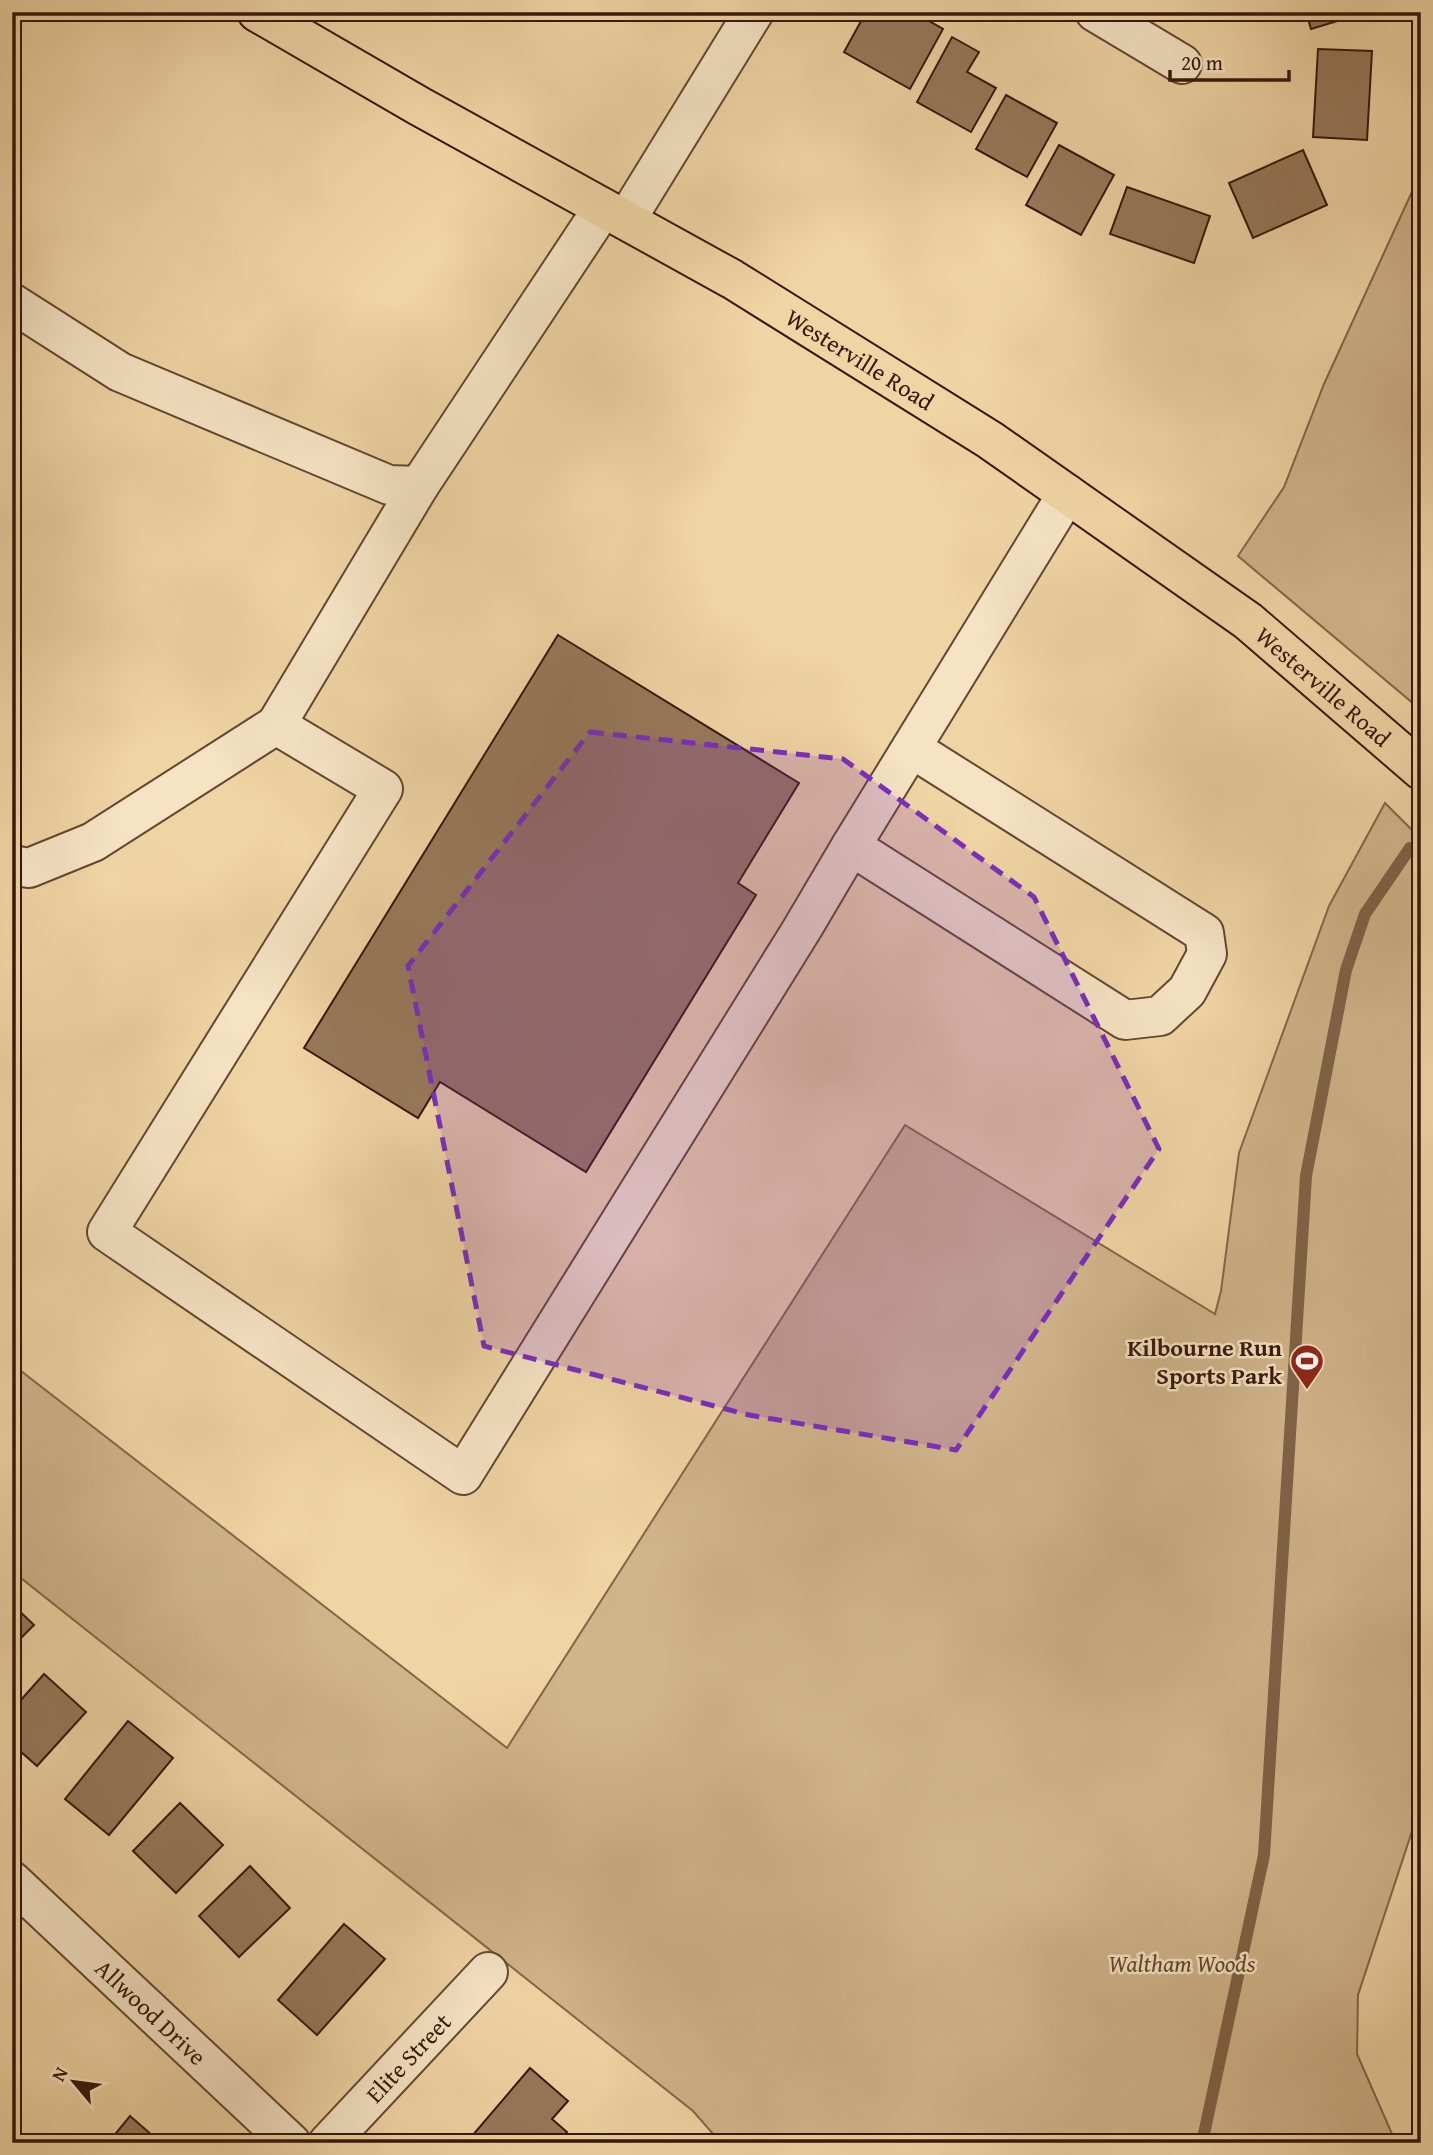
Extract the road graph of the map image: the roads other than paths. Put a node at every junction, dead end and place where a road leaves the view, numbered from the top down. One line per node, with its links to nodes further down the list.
1 (257, 12): 5 (main road, Westerville Road)
2 (754, 12): 5 (street)
3 (1095, 12): 4 (street)
4 (1182, 64)
5 (614, 214): 7 (street); 8 (main road, Westerville Road)
6 (12, 303): 7 (street)
7 (419, 486): 9 (street)
8 (1067, 494): 10 (street); 11 (main road, Westerville Road)
9 (276, 725): 12 (street); 13 (street)
10 (911, 748): 12 (street); 12 (street)
11 (1421, 770)
12 (850, 846)
13 (12, 865)
14 (12, 1881): 16 (street, Allwood Drive)
15 (488, 1972): 17 (street, Elite Street)
16 (291, 2143)
17 (328, 2143)

